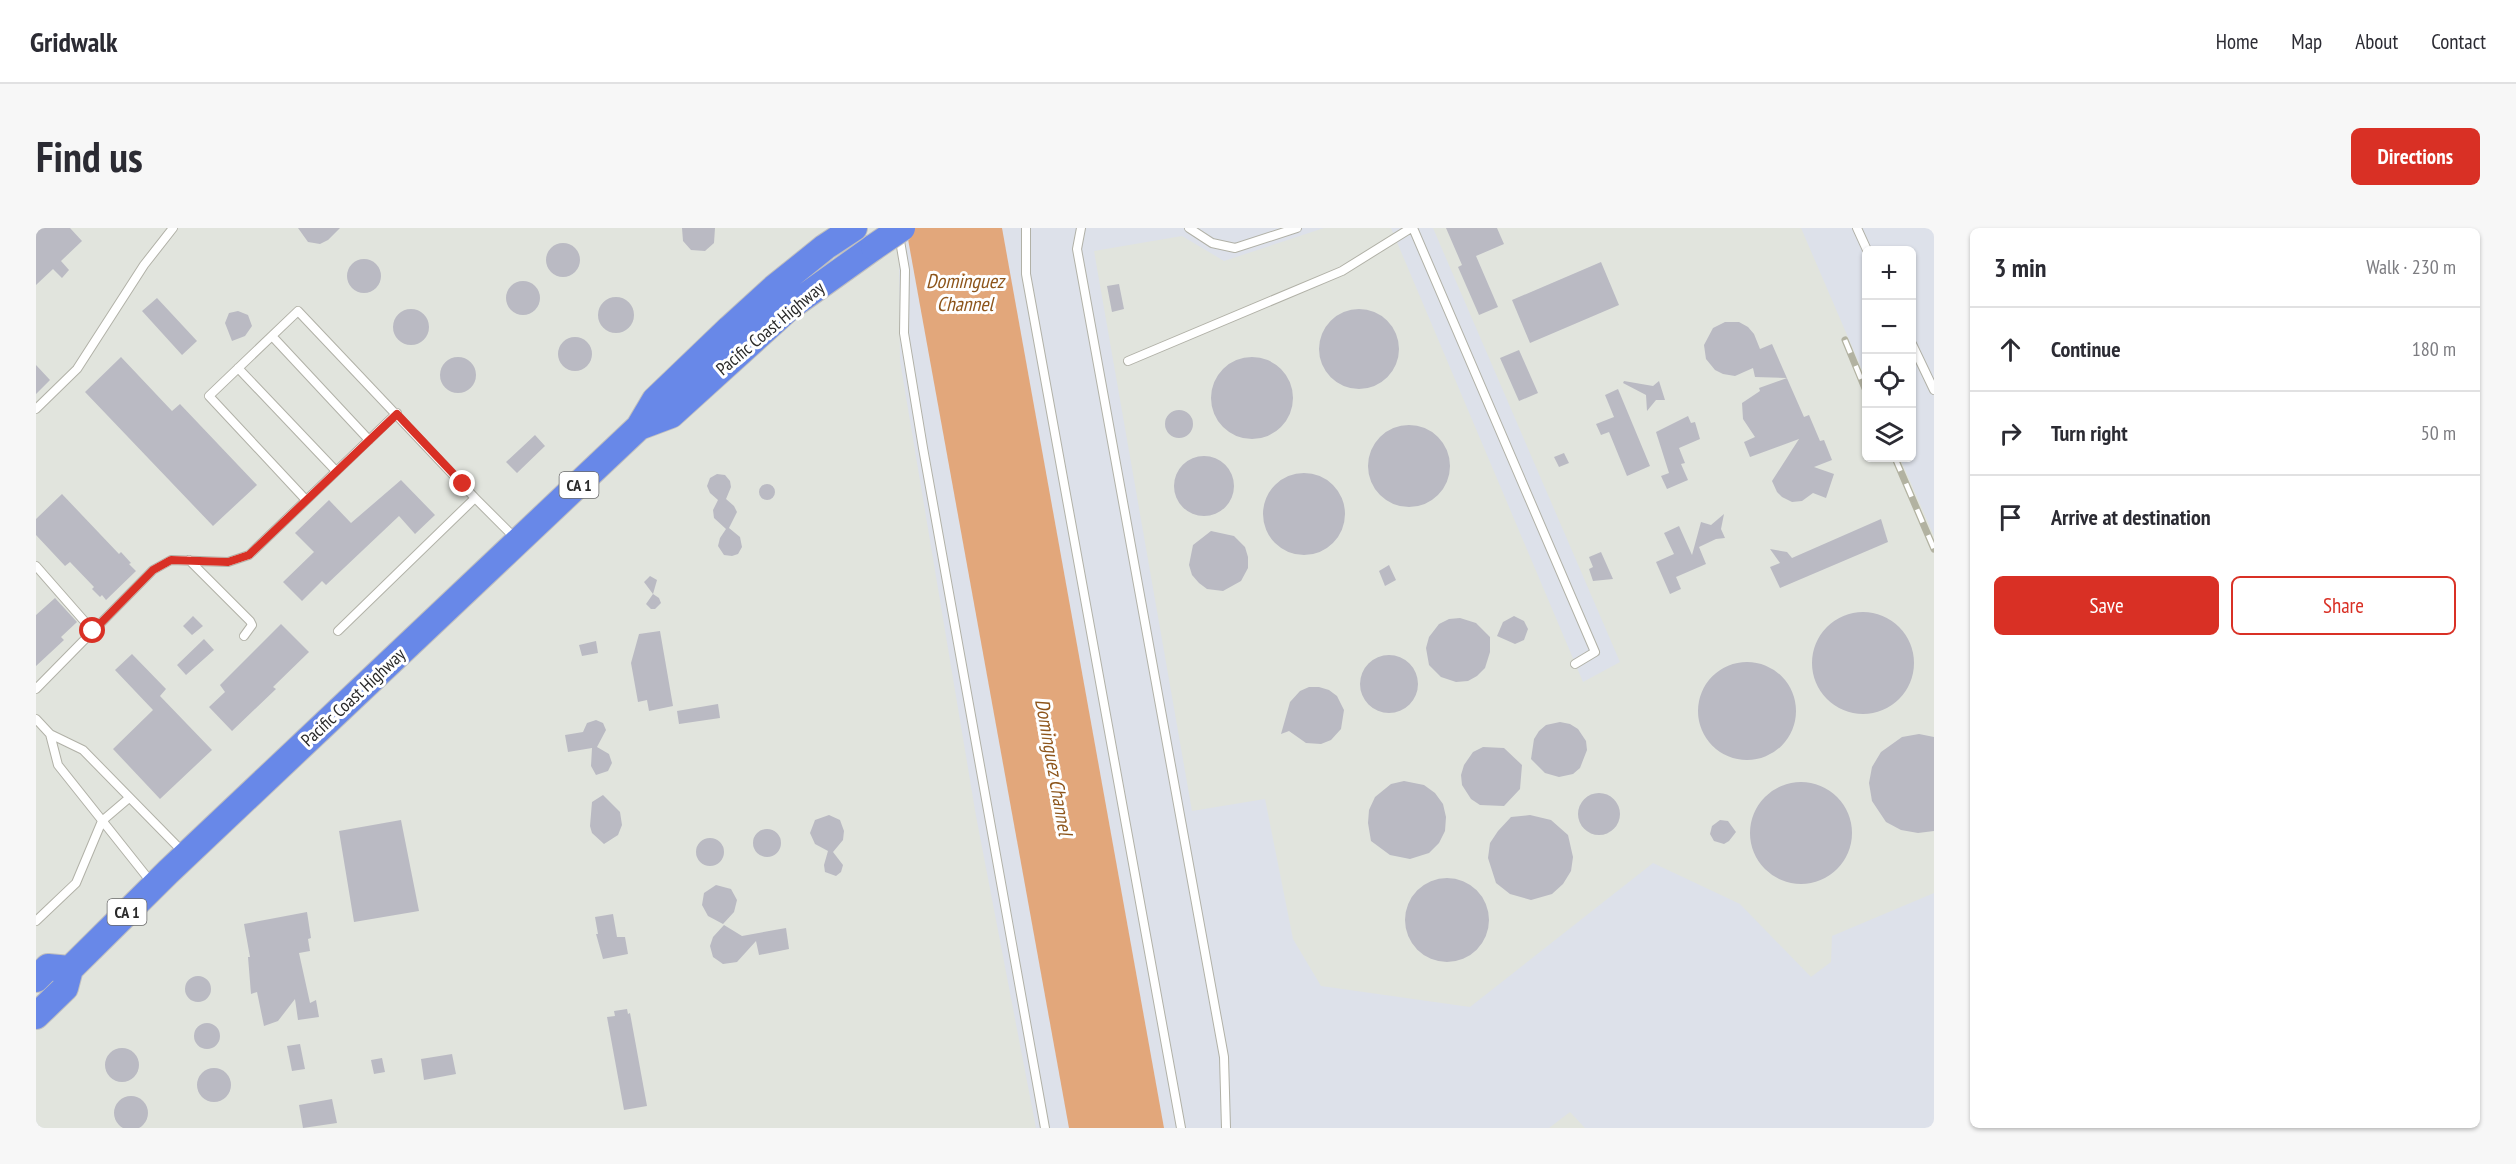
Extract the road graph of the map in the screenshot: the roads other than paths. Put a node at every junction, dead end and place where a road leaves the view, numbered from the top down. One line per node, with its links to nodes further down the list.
1 (173, 228): 17 (lane)
2 (854, 228): 12 (highway, Pacific Coast Highway / CA 1)
3 (900, 228): 12 (highway, Pacific Coast Highway / CA 1, bridge); 40 (lane)
4 (1026, 228): 41 (lane)
5 (1081, 228): 42 (lane)
6 (1189, 228): 7 (lane)
7 (1297, 228)
8 (1412, 228): 14 (lane); 29 (lane)
9 (1857, 228): 10 (lane)
10 (1865, 246)
11 (272, 336): 15 (lane); 18 (lane); 19 (lane)
12 (738, 337): 23 (highway, Pacific Coast Highway / CA 1)
13 (1916, 354): 16 (lane)
14 (1128, 361)
15 (238, 368): 20 (lane); 22 (lane)
16 (1934, 390)
17 (36, 409)
18 (397, 414): 19 (lane); 21 (lane)
19 (369, 440): 20 (lane)
20 (336, 471): 22 (lane)
21 (475, 498): 23 (lane); 27 (lane)
22 (306, 500): 24 (lane)
23 (518, 542): 35 (highway, Pacific Coast Highway / CA 1)
24 (189, 560): 26 (lane); 28 (lane)
25 (36, 566): 26 (lane)
26 (93, 631): 30 (lane)
27 (338, 631)
28 (244, 636)
29 (1575, 664)
30 (36, 689)
31 (36, 719): 32 (lane)
32 (50, 734): 33 (lane); 34 (lane)
33 (129, 798): 34 (lane); 35 (lane)
34 (102, 821): 36 (lane); 37 (lane)
35 (186, 855): 36 (highway, Pacific Coast Highway / CA 1)
36 (153, 886): 38 (highway, Pacific Coast Highway / CA 1)
37 (36, 921)
38 (55, 975): 39 (highway, Pacific Coast Highway / CA 1)
39 (36, 1016)
40 (1045, 1128)
41 (1181, 1128)
42 (1226, 1128)

